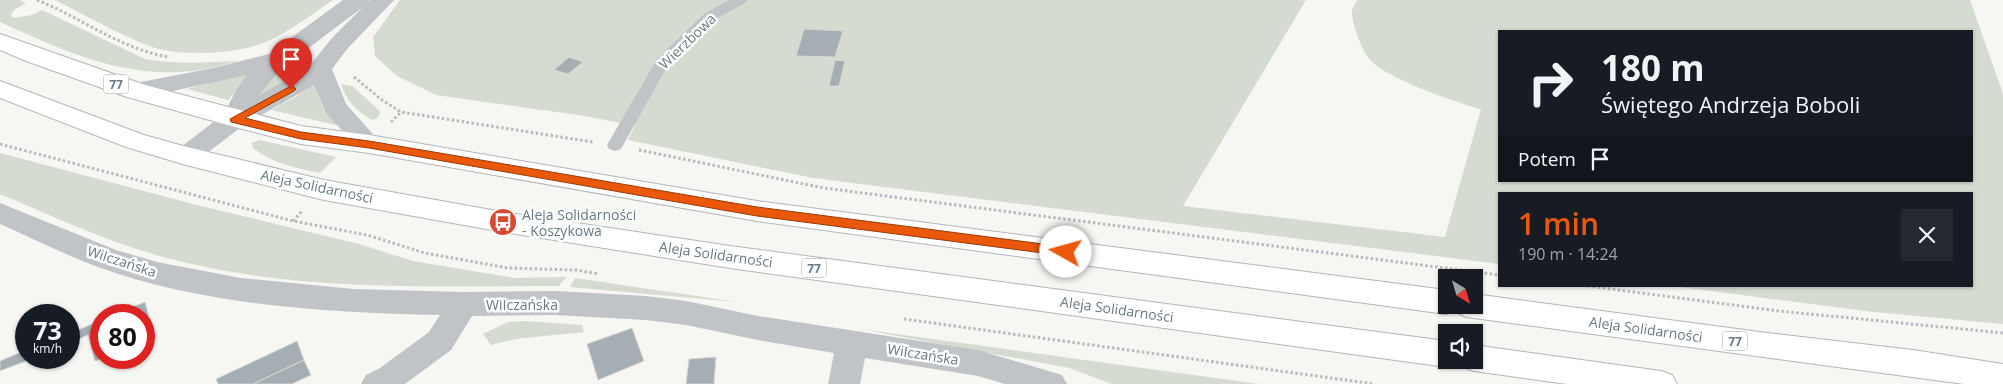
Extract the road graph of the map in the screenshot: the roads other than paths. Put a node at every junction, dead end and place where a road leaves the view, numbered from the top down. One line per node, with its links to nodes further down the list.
1 (358, 0): 5 (street)
2 (383, 0): 6 (street)
3 (740, 0): 11 (lane, Wierzbowa)
4 (0, 41): 8 (highway, 77)
5 (272, 61): 8 (street); 9 (street)
6 (320, 69): 9 (street); 10 (street)
7 (0, 89): 12 (highway, Aleja Solidarności / 77)
8 (136, 91): 9 (highway, 77)
9 (235, 119): 10 (highway, 77); 12 (street)
10 (369, 144): 14 (highway, 77)
11 (615, 145)
12 (186, 156): 18 (highway, Aleja Solidarności / 77)
13 (0, 213): 15 (street, WiIczańska)
14 (1438, 301)
15 (463, 304): 17 (street, WiIczańska); 21 (street)
16 (1483, 307): 20 (highway, Aleja Solidarności / 77)
17 (852, 342): 22 (street); 23 (street, WiIczańska)
18 (1438, 353)
19 (1483, 359): 24 (highway)
20 (2003, 377)
21 (377, 384)
22 (844, 384)
23 (1051, 384)
24 (1661, 384)

